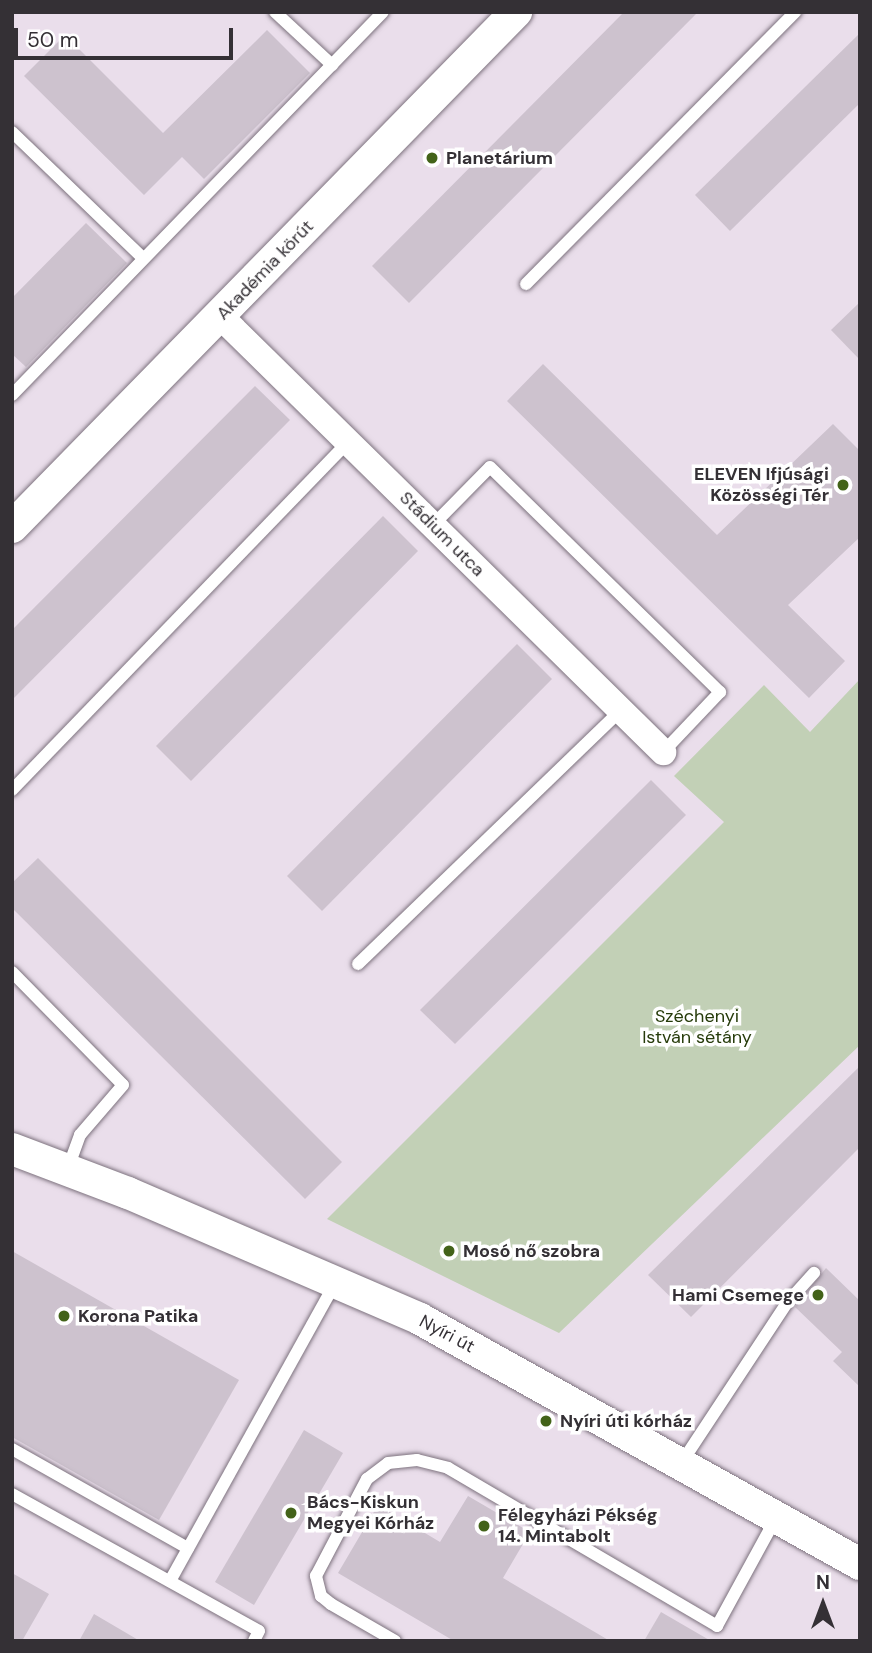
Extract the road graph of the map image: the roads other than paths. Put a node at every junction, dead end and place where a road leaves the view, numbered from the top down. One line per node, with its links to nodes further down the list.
1 (275, 12): 5 (lane)
2 (383, 12): 5 (lane)
3 (516, 12): 9 (street, Akadémia körút)
4 (795, 12): 8 (lane)
5 (332, 65): 7 (lane)
6 (12, 132): 7 (lane)
7 (142, 257): 10 (lane)
8 (526, 284)
9 (220, 316): 11 (street, Stádium utca); 13 (street, Akadémia körút)
10 (12, 394)
11 (348, 442): 12 (street, Stádium utca); 16 (lane)
12 (433, 525): 14 (street, Stádium utca); 15 (lane)
13 (12, 527)
14 (621, 710): 15 (street, Stádium utca); 17 (lane)
15 (663, 752)
16 (12, 790)
17 (358, 964)
18 (12, 972): 20 (lane)
19 (12, 1149): 20 (street, Nyíri út)
20 (68, 1169): 22 (street, Nyíri út)
21 (814, 1273): 24 (lane)
22 (336, 1282): 24 (street, Nyíri út); 27 (lane)
23 (12, 1449): 27 (lane)
24 (682, 1462): 26 (street, Nyíri út)
25 (12, 1494): 29 (lane)
26 (778, 1515): 28 (street, Nyíri út); 31 (lane)
27 (188, 1548): 29 (lane)
28 (860, 1564)
29 (170, 1581): 30 (lane)
30 (254, 1641)
31 (395, 1641)

